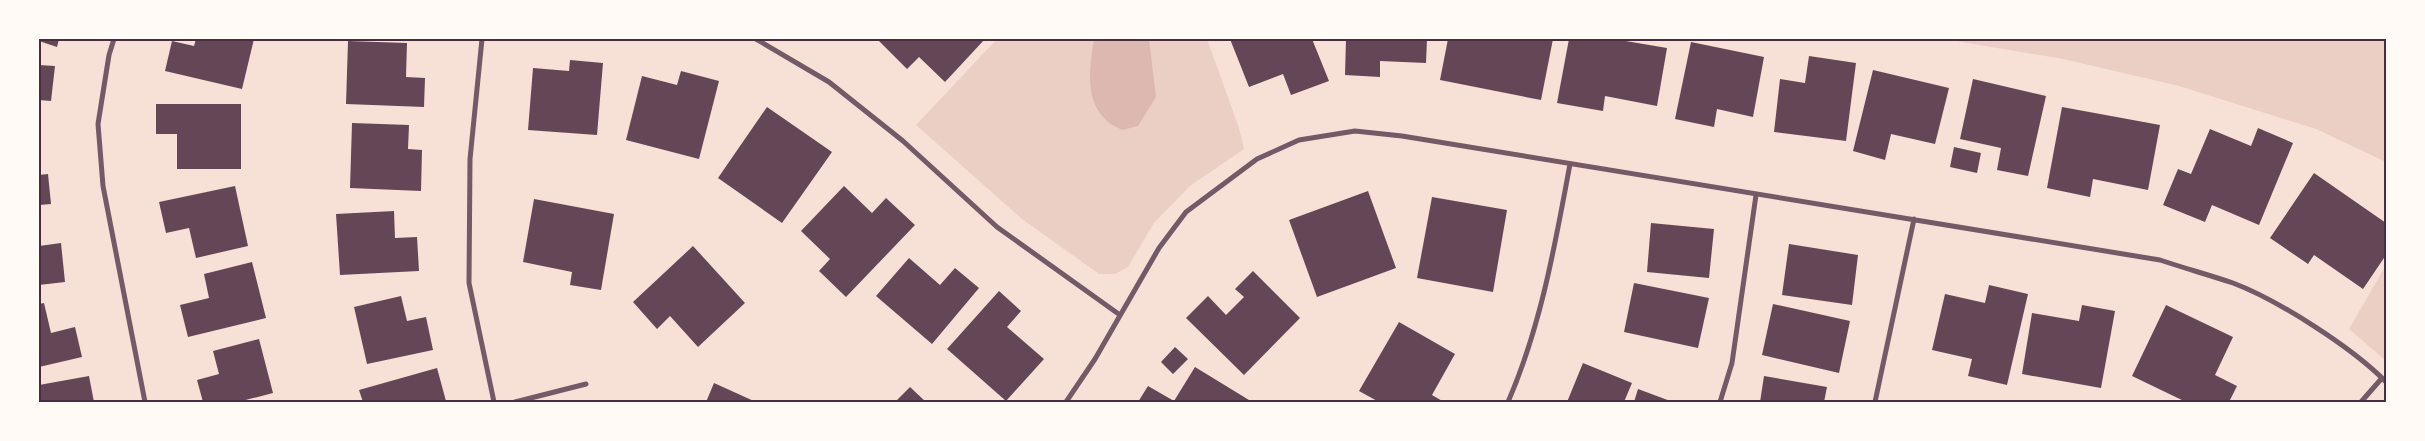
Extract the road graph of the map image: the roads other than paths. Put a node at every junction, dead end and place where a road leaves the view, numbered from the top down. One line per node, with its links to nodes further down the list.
1 (114, 39): 10 (street)
2 (482, 39): 11 (street)
3 (756, 39): 7 (street)
4 (1570, 164): 5 (street); 7 (street); 14 (street)
5 (1756, 195): 6 (street); 15 (street)
6 (1914, 219): 8 (street); 16 (street)
7 (1120, 315): 13 (street)
8 (2384, 380): 17 (street)
9 (586, 384): 12 (street)
10 (145, 402)
11 (494, 402)
12 (515, 402)
13 (1066, 402)
14 (1508, 402)
15 (1720, 402)
16 (1875, 402)
17 (2361, 402)

